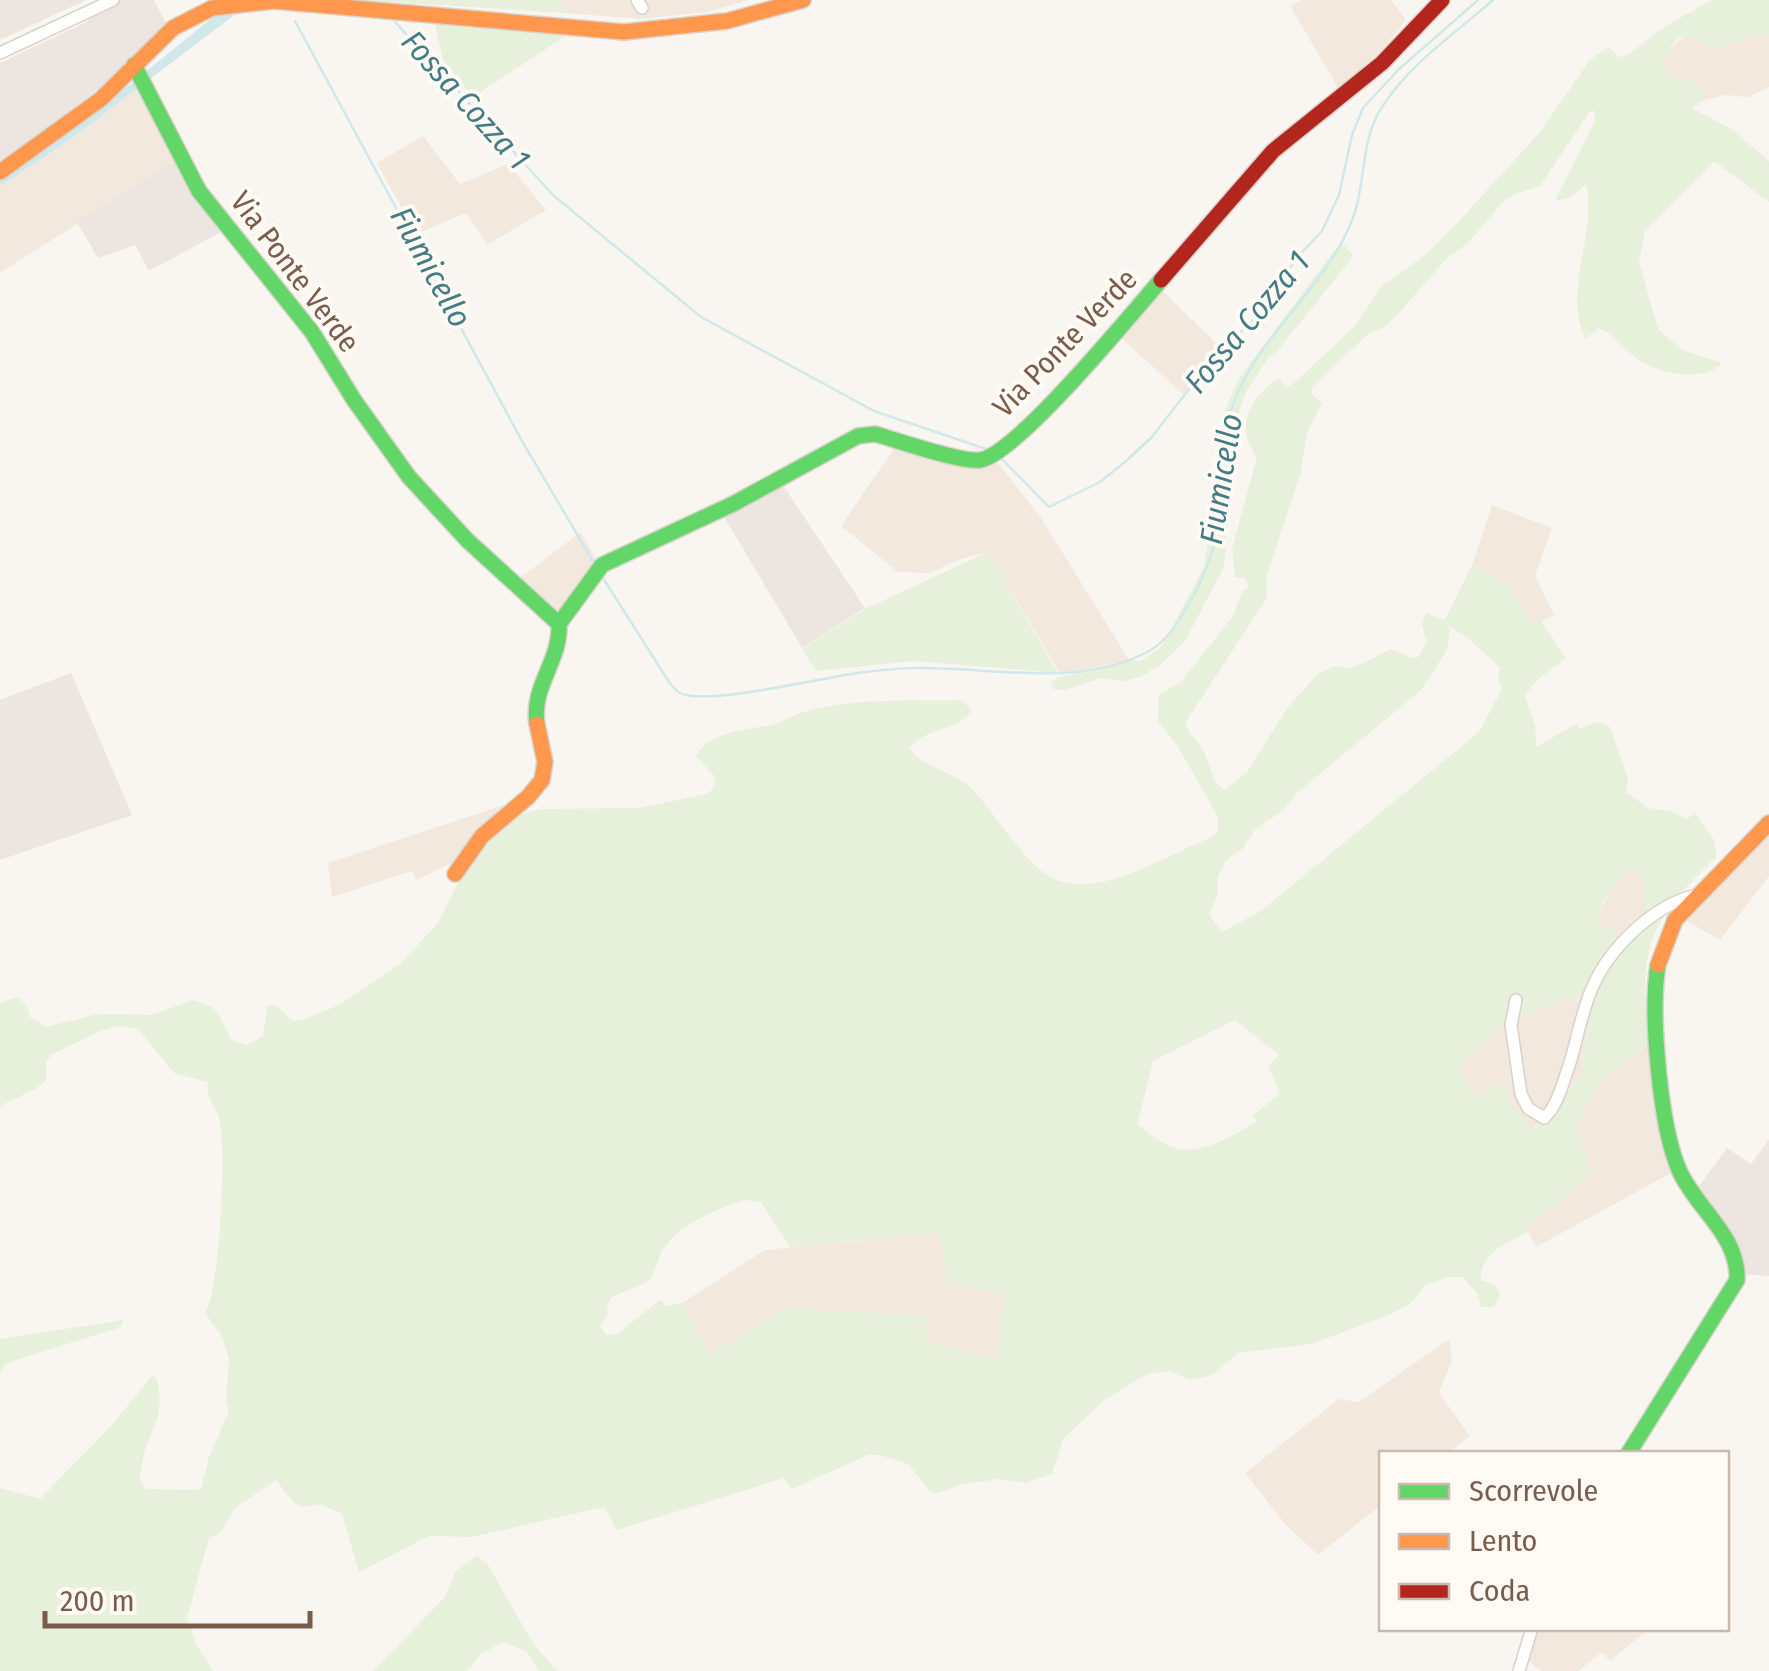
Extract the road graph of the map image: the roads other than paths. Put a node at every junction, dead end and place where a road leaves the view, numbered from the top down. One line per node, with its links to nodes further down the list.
1 (113, 0): 4 (street)
2 (802, 0): 5 (street)
3 (1442, 0): 7 (street, Via Ponte Verde)
4 (0, 53)
5 (140, 75): 6 (street); 7 (street, Via Ponte Verde)
6 (0, 172)
7 (559, 624): 9 (street, Via Ponte Verde)
8 (1769, 822): 10 (street)
9 (456, 874)
10 (1698, 895): 11 (street); 12 (street)
11 (1516, 1000)
12 (1630, 1451)
13 (1531, 1631): 14 (street)
14 (1518, 1671)

